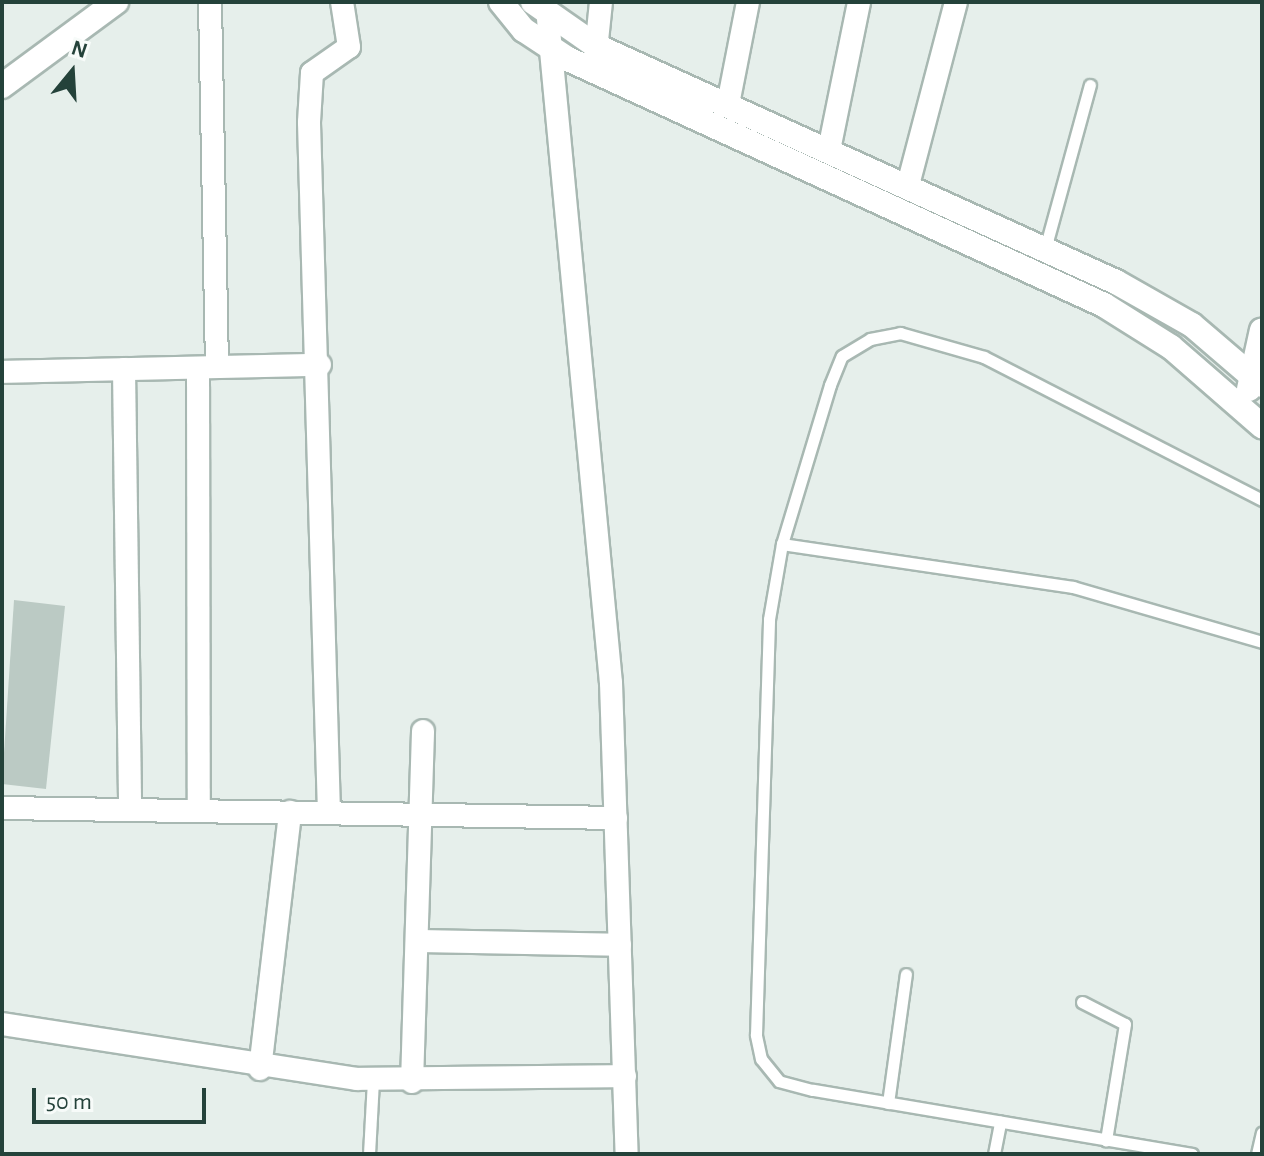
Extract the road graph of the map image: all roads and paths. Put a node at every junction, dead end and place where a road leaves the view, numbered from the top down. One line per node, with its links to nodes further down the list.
1 (116, 2): 13 (main road)
2 (210, 2): 20 (street)
3 (342, 2): 19 (street)
4 (501, 2): 10 (main road)
5 (601, 2): 11 (street)
6 (748, 2): 14 (street)
7 (859, 2): 15 (street)
8 (956, 2): 16 (street)
9 (541, 11): 10 (street); 11 (main road)
10 (551, 48): 11 (main road); 35 (street)
11 (596, 58): 14 (main road); 24 (main road)
12 (1090, 85): 17 (lane)
13 (2, 86)
14 (728, 104): 15 (main road)
15 (829, 150): 16 (main road)
16 (908, 185): 17 (main road)
17 (1045, 249): 23 (main road)
18 (1262, 330): 23 (main road)
19 (320, 365): 20 (street); 33 (street)
20 (208, 367): 21 (street); 31 (street)
21 (124, 369): 22 (street); 30 (street)
22 (2, 372)
23 (1257, 380): 24 (main road)
24 (1253, 418)
25 (1262, 500): 26 (lane)
26 (782, 544): 27 (lane); 45 (lane)
27 (1262, 642)
28 (423, 731): 34 (street)
29 (2, 808): 30 (street)
30 (130, 809): 31 (street)
31 (199, 810): 32 (street)
32 (290, 812): 33 (street); 41 (street)
33 (329, 813): 34 (street)
34 (423, 814): 35 (street); 36 (street)
35 (616, 818): 37 (street)
36 (417, 941): 37 (street); 44 (street)
37 (620, 945): 42 (street)
38 (906, 974): 45 (lane)
39 (1082, 1002): 48 (lane)
40 (2, 1024): 41 (street)
41 (260, 1069): 43 (street)
42 (625, 1076): 44 (street); 50 (street)
43 (373, 1080): 44 (street); 49 (lane)
44 (412, 1082)
45 (888, 1103): 46 (lane)
46 (1000, 1122): 48 (lane); 51 (lane)
47 (1262, 1133): 53 (lane)
48 (1106, 1140): 52 (lane)
49 (369, 1154)
50 (627, 1154)
51 (994, 1154)
52 (1192, 1154)
53 (1257, 1154)

